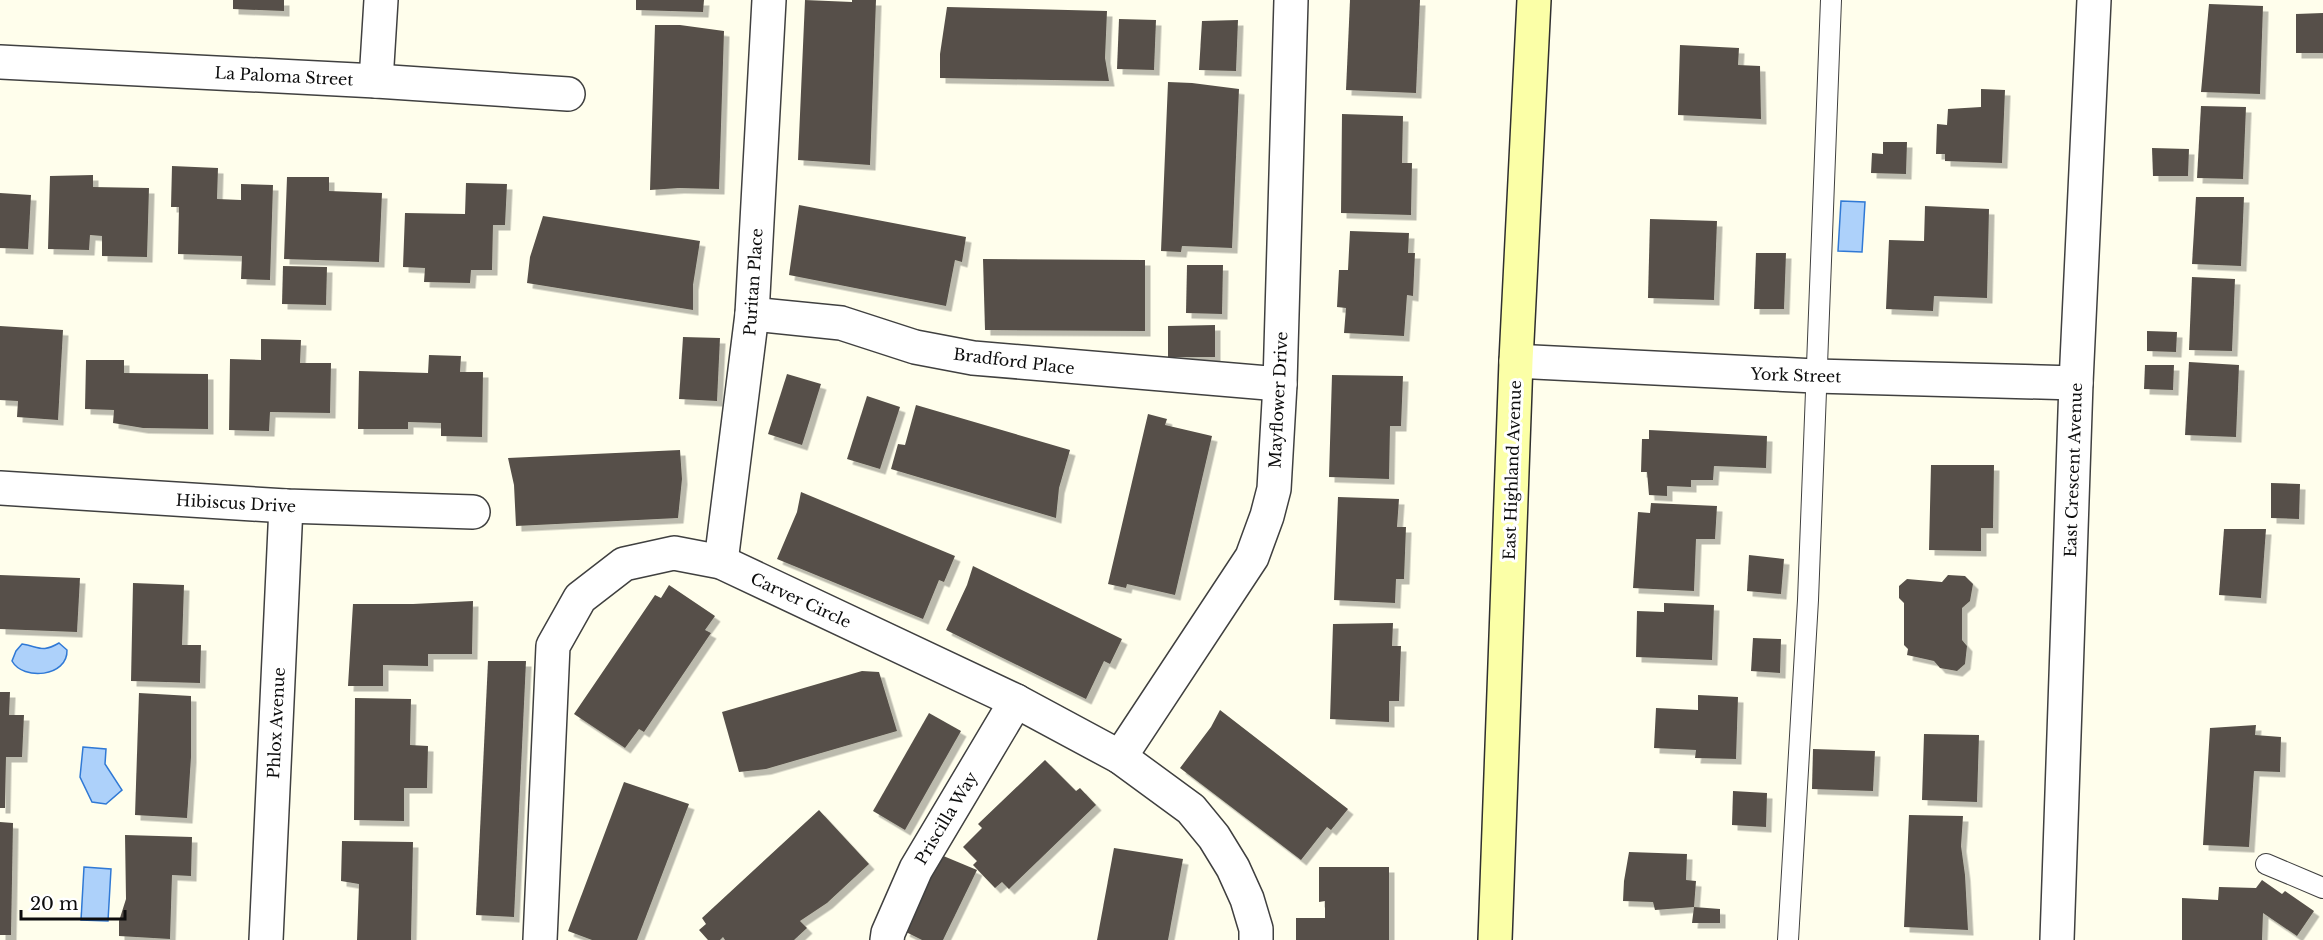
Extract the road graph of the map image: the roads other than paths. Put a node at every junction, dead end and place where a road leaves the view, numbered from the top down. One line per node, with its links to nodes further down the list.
1 (381, 0): 8 (street)
2 (769, 0): 10 (street, Puritan Place)
3 (1291, 0): 14 (street, Mayflower Drive)
4 (1534, 0): 11 (street, East Highland Avenue)
5 (1831, 0): 12 (lane)
6 (2094, 0): 13 (street, East Crescent Avenue)
7 (0, 62): 8 (street, La Paloma Street)
8 (376, 81): 9 (street, La Paloma Street)
9 (568, 94)
10 (752, 314): 14 (street, Bradford Place); 18 (street, Puritan Place)
11 (1516, 361): 12 (street, York Street); 27 (street, East Highland Avenue)
12 (1815, 376): 13 (street, York Street); 28 (lane)
13 (2076, 383): 29 (street, East Crescent Avenue)
14 (1280, 384): 20 (street, Mayflower Drive)
15 (0, 488): 16 (street, Hibiscus Drive)
16 (286, 506): 17 (street, Hibiscus Drive); 23 (street, Phlox Avenue)
17 (473, 512)
18 (721, 562): 19 (street, Carver Circle); 24 (street, Carver Circle)
19 (1016, 701): 20 (street, Carver Circle); 25 (street, Priscilla Way)
20 (1120, 757): 26 (street, Carver Circle)
21 (2266, 864): 22 (lane)
22 (2323, 888)
23 (266, 940)
24 (540, 940)
25 (887, 940)
26 (1256, 940)
27 (1495, 940)
28 (1788, 940)
29 (2057, 940)

